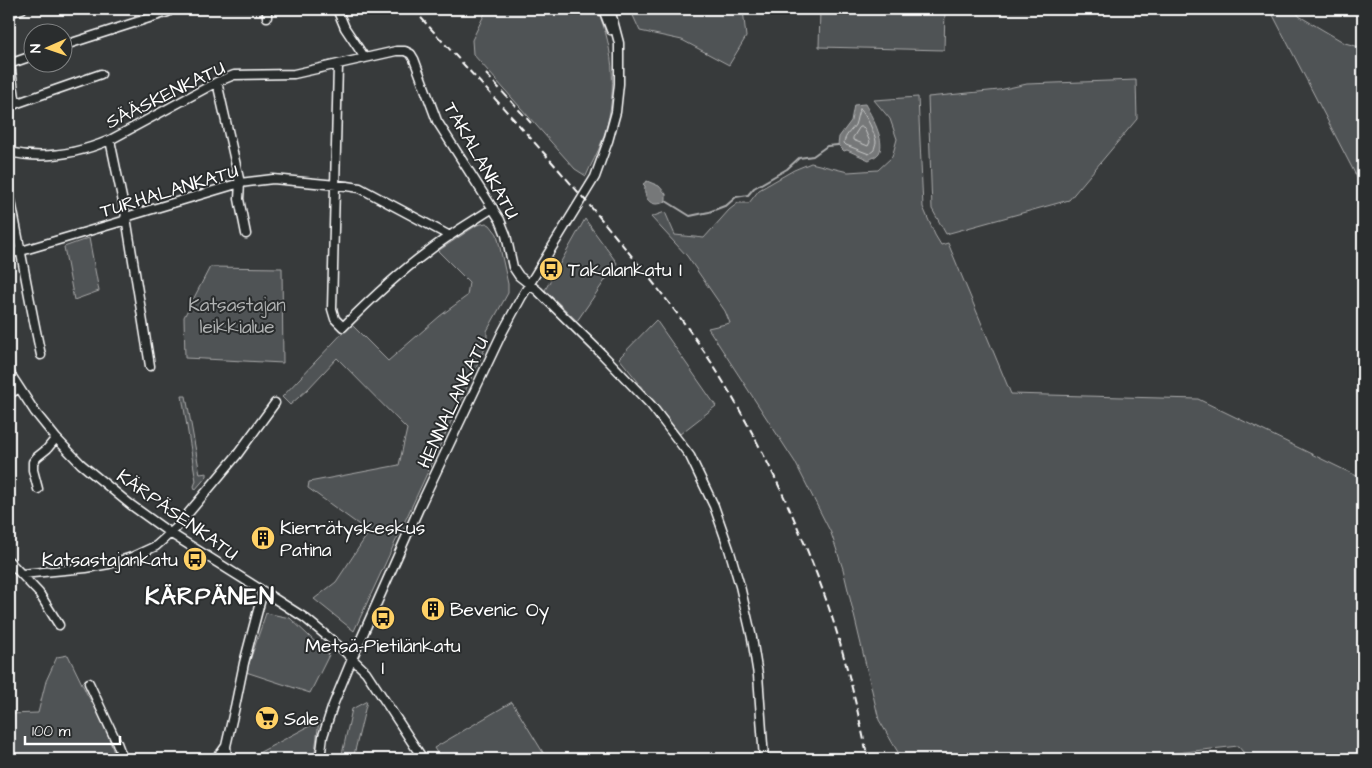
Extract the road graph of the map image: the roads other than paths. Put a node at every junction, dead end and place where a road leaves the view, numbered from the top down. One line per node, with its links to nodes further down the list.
1 (22, 9): 6 (street)
2 (337, 9): 9 (street)
3 (603, 9): 13 (street, HENNALANKATU)
4 (610, 9): 13 (street, HENNALANKATU)
5 (168, 12): 7 (street)
6 (9, 13)
7 (72, 43)
8 (405, 51): 9 (street, SÄÄSKENKATU); 22 (street, TAKALANKATU)
9 (366, 58): 12 (street, SÄÄSKENKATU)
10 (22, 59): 11 (street)
11 (9, 64): 16 (street)
12 (338, 65): 15 (street, SÄÄSKENKATU); 20 (street)
13 (619, 66): 28 (street, HENNALANKATU)
14 (102, 74): 16 (street)
15 (217, 82): 17 (street, SÄÄSKENKATU); 19 (street)
16 (13, 105)
17 (110, 140): 18 (street, SÄÄSKENKATU); 23 (street)
18 (9, 152)
19 (240, 183): 20 (street, TURHALANKATU); 23 (street, TURHALANKATU); 24 (street)
20 (335, 184): 25 (street, TURHALANKATU); 25 (street)
21 (9, 191): 26 (street)
22 (493, 208): 25 (street); 28 (street, TAKALANKATU)
23 (126, 218): 26 (street, TURHALANKATU); 30 (street)
24 (246, 234)
25 (450, 236)
26 (21, 251): 27 (street, TURHALANKATU); 29 (street)
27 (9, 254)
28 (530, 284): 42 (street, HENNALANKATU); 50 (street, TAKALANKATU)
29 (41, 355)
30 (150, 366)
31 (9, 372): 32 (street, KÄRPÄSENKATU)
32 (19, 388): 33 (street); 35 (street, KÄRPÄSENKATU)
33 (9, 392)
34 (275, 403): 37 (street)
35 (56, 438): 36 (street); 37 (street, KÄRPÄSENKATU)
36 (38, 488)
37 (170, 533): 39 (street); 40 (street, KÄRPÄSENKATU)
38 (9, 561): 39 (street)
39 (22, 574): 41 (street)
40 (263, 591): 42 (street, KÄRPÄSENKATU); 44 (street)
41 (59, 626)
42 (352, 659): 48 (street, HENNALANKATU); 49 (street, KÄRPÄSENKATU)
43 (89, 683): 45 (street)
44 (226, 746): 46 (street); 47 (street)
45 (123, 759)
46 (214, 759)
47 (226, 759)
48 (320, 759)
49 (423, 759)
50 (764, 759)

